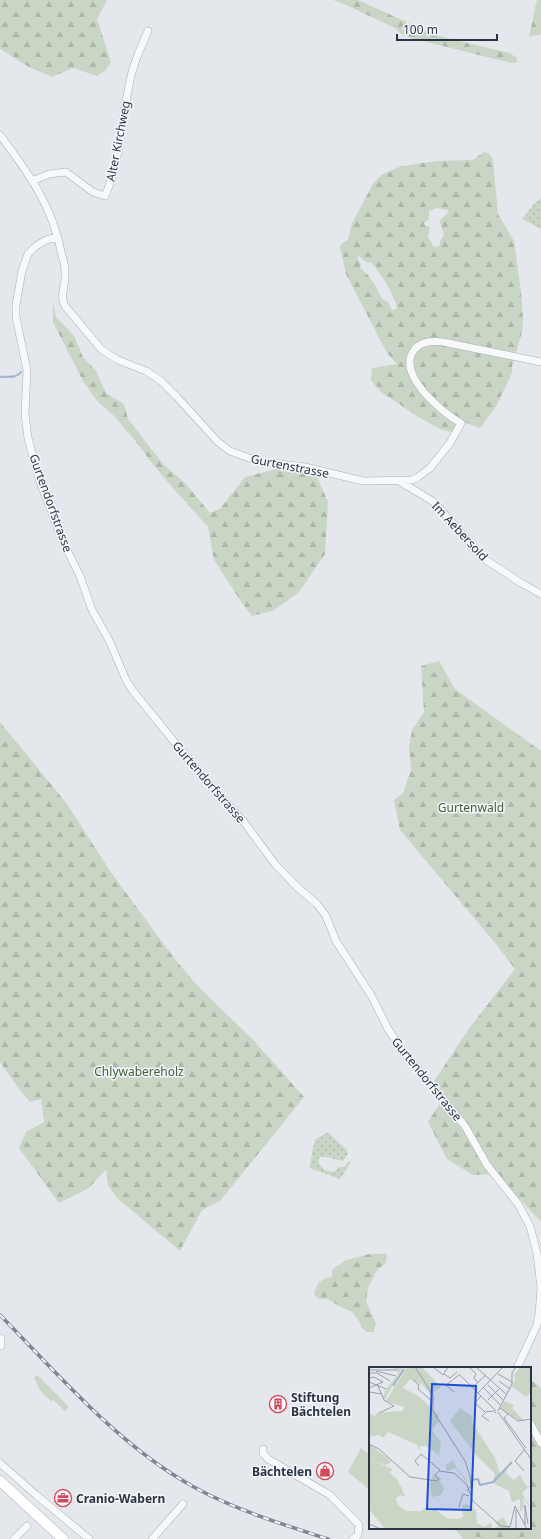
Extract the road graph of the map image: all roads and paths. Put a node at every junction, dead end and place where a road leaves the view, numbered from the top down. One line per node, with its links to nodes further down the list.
1 (148, 31): 3 (street, Alter Kirchweg)
2 (0, 135): 3 (street, Gurtenstrasse)
3 (32, 181): 4 (street, Gurtenstrasse)
4 (58, 237): 6 (street, Gurtenstrasse); 8 (street, Gurtendorfstrasse)
5 (541, 362): 6 (street, Gurtenstrasse)
6 (399, 481): 7 (street, Im Aebersold)
7 (541, 594)
8 (541, 1288): 9 (street, Gurtendorfstrasse)
9 (538, 1332): 12 (street, Gurtendorfstrasse)
10 (0, 1339): 11 (street)
11 (0, 1344)
12 (518, 1367)
13 (531, 1425): 14 (street)
14 (541, 1443)
15 (263, 1449): 24 (street)
16 (0, 1463): 22 (street)
17 (0, 1481): 21 (main road)
18 (183, 1504): 23 (street)
19 (27, 1526): 20 (street)
20 (14, 1539)
21 (63, 1539)
22 (89, 1539)
23 (152, 1539)
24 (353, 1539)

